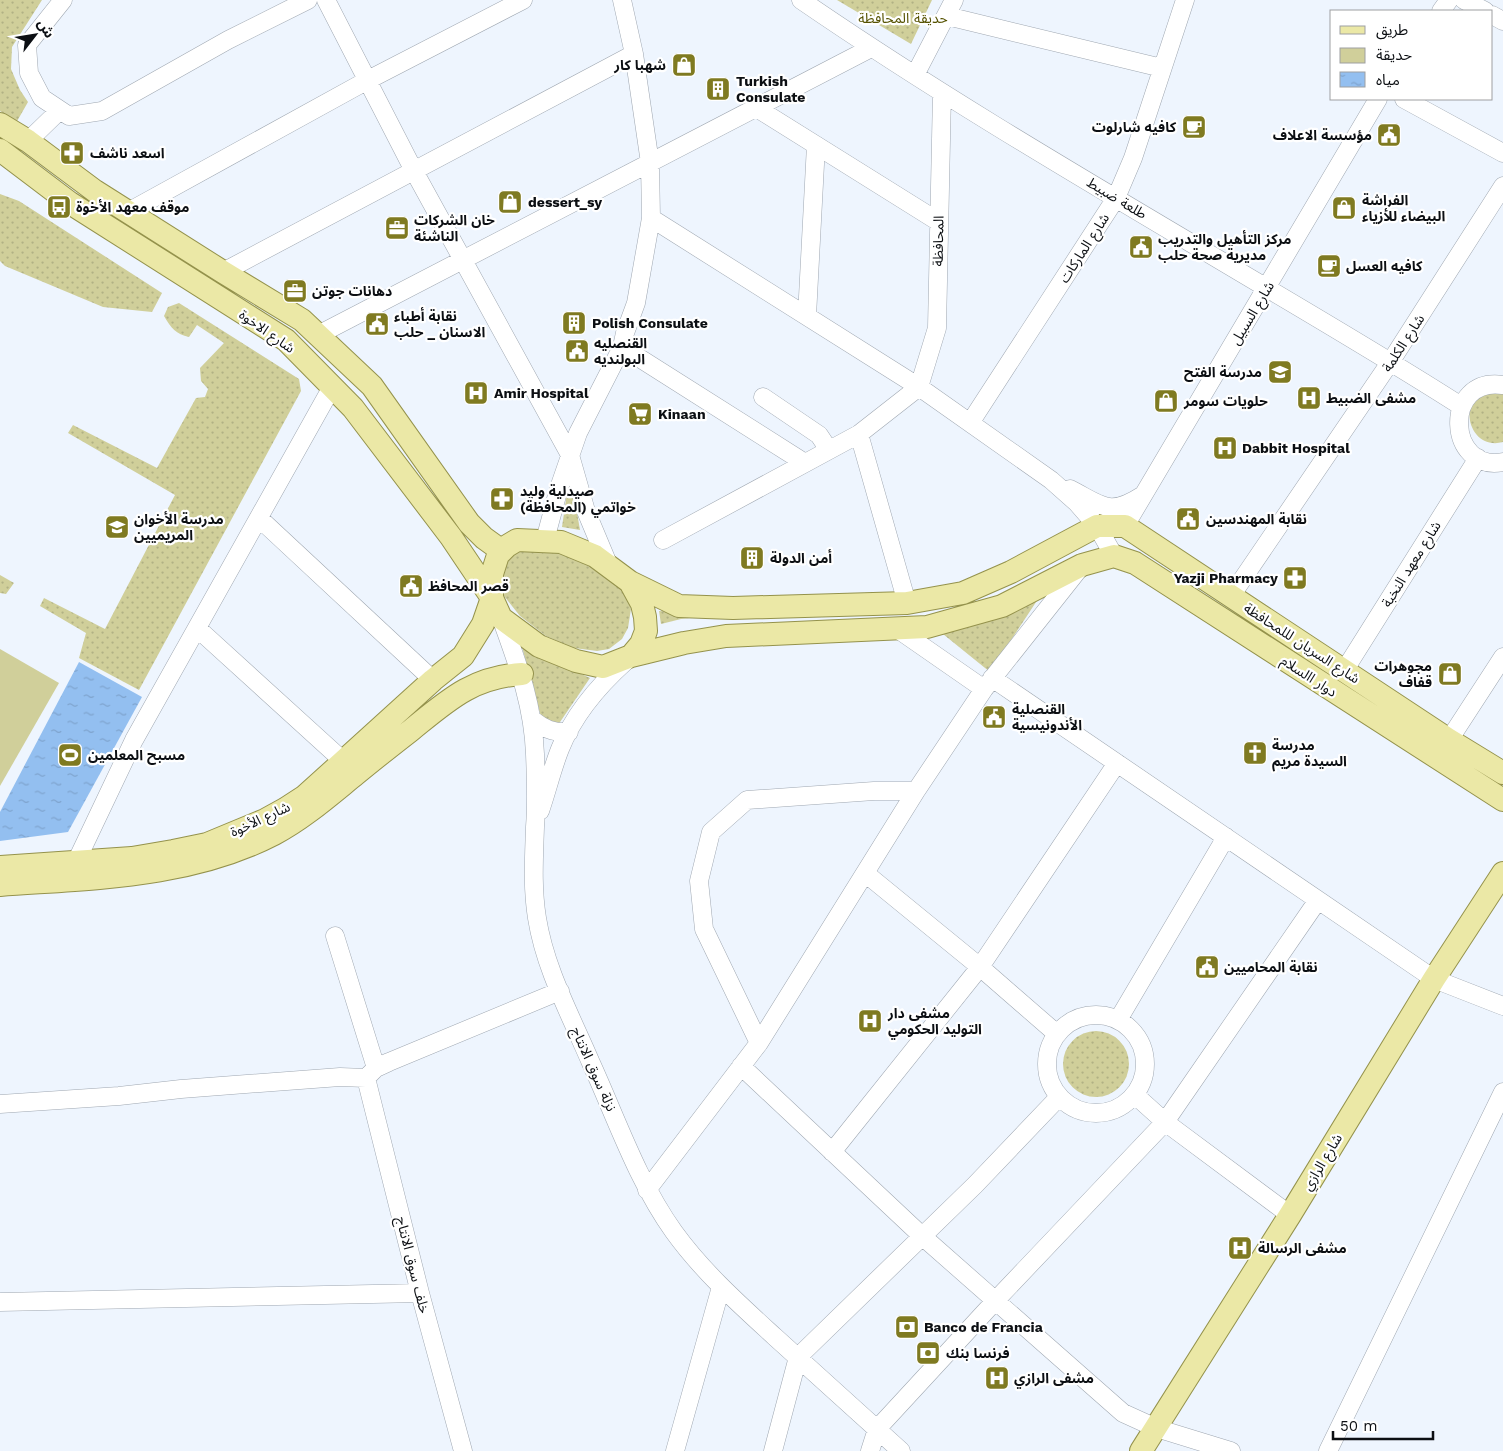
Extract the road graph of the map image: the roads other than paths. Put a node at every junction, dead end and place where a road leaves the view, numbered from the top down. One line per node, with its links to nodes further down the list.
1 (63, 0): 21 (street)
2 (308, 0): 21 (street)
3 (326, 0): 16 (street)
4 (523, 0): 16 (street)
5 (622, 0): 13 (street)
6 (801, 0): 12 (street, طلعة ضبيط)
7 (954, 0): 11 (street)
8 (1185, 0): 14 (street, شارع الماركات)
9 (1464, 0): 10 (street)
10 (1483, 10)
11 (946, 16): 14 (street); 15 (street)
12 (871, 48): 15 (street, طلعة ضبيط); 20 (street)
13 (634, 54): 27 (street); 28 (street)
14 (1162, 68): 30 (street, شارع الماركات)
15 (915, 76): 17 (street, طلعة ضبيط)
16 (368, 80): 28 (street); 31 (street)
17 (942, 93): 30 (street, طلعة ضبيط); 33 (street, المحافظة)
18 (1377, 100): 36 (street, شارع السبيل)
19 (1406, 100): 26 (street)
20 (755, 107): 24 (street); 27 (street)
21 (60, 110): 23 (street)
22 (0, 124): 23 (main road)
23 (28, 141): 31 (main road)
24 (816, 146): 33 (street); 37 (street)
25 (0, 150): 43 (main road, شارع الاخوة)
26 (1503, 153)
27 (650, 163): 32 (street); 34 (street)
28 (414, 171): 34 (street); 35 (street)
29 (1503, 186): 40 (street, شارع الكلمة)
30 (1116, 198): 36 (street, طلعة ضبيط); 46 (street, شارع الماركات)
31 (128, 212): 35 (main road)
32 (651, 218): 37 (street); 39 (street)
33 (939, 222): 42 (street, المحافظة)
34 (462, 260): 38 (street); 49 (street)
35 (223, 272): 38 (main road)
36 (1267, 288): 40 (street, طلعة ضبيط); 54 (street, شارع السبيل)
37 (807, 316): 42 (street)
38 (318, 335): 60 (main road)
39 (622, 347): 49 (street); 52 (street)
40 (1391, 361): 45 (street, طلعة ضبيط); 65 (street, شارع الكلمة)
41 (1503, 385): 45 (street)
42 (919, 386): 46 (street); 47 (street)
43 (332, 387): 55 (street); 67 (main road, شارع الاخوة)
44 (763, 397): 48 (street)
45 (1461, 406): 50 (street)
46 (970, 423): 53 (street)
47 (859, 434): 48 (street); 66 (street)
48 (829, 450): 52 (street)
49 (570, 455): 58 (street); 63 (street)
50 (1478, 458): 51 (street); 72 (street, شارع معهد النخبة)
51 (1503, 462)
52 (805, 463): 59 (street)
53 (1051, 480): 54 (street); 56 (street)
54 (1144, 495): 57 (street, شارع السبيل)
55 (259, 518): 68 (street); 74 (street)
56 (1097, 526): 57 (main road); 61 (street); 66 (main road)
57 (1125, 526): 65 (main road, شارع السريان لللمحافظة)
58 (545, 540): 60 (main road); 63 (main road)
59 (663, 540)
60 (502, 551): 67 (main road)
61 (1114, 556): 62 (main road); 83 (main road, دوار االسلام)
62 (1082, 565): 69 (main road); 75 (street)
63 (609, 566): 64 (main road)
64 (630, 582): 66 (main road); 70 (main road)
65 (1231, 596): 72 (main road, شارع السريان لللمحافظة)
66 (907, 603)
67 (496, 608): 70 (main road); 73 (street); 74 (main road, شارع الأخوة)
68 (197, 628): 80 (street); 87 (street)
69 (899, 630): 70 (main road); 75 (street)
70 (632, 656): 77 (street)
71 (1503, 657): 78 (street)
72 (1344, 670): 78 (main road, شارع السريان لللمحافظة)
73 (522, 674): 76 (street); 80 (main road, شارع الأخوة)
74 (433, 680): 80 (main road, شارع الأخوة)
75 (988, 683): 79 (street); 82 (street)
76 (532, 719): 77 (street); 84 (street)
77 (568, 732): 84 (street)
78 (1448, 740): 81 (main road, شارع السريان لللمحافظة)
79 (1117, 763): 85 (street); 93 (street)
80 (350, 767): 87 (main road, شارع الأخوة)
81 (1503, 773)
82 (916, 790): 88 (street); 99 (street)
83 (1503, 800)
84 (536, 826): 95 (street, نزلة سوق الانتاج)
85 (1226, 837): 91 (street); 97 (street)
86 (0, 867): 87 (main road, شارع الأخوة)
87 (74, 871): 90 (main road, شارع الأخوة)
88 (866, 873): 93 (street); 99 (street)
89 (1503, 873): 94 (main road, شارع الرازي)
90 (0, 885)
91 (1318, 900): 94 (street); 106 (street)
92 (335, 936): 101 (street, خلف سوق الانتاج)
93 (980, 967): 98 (street); 107 (street)
94 (1434, 979): 96 (street); 109 (main road, شارع الرازي)
95 (560, 992): 101 (street); 108 (street, نزلة سوق الانتاج)
96 (1503, 1006)
97 (1118, 1020): 98 (street); 103 (street)
98 (1057, 1034): 104 (street)
99 (759, 1043): 100 (street)
100 (741, 1066): 107 (street); 108 (street)
101 (371, 1073): 105 (street); 112 (street, خلف سوق الانتاج)
102 (1503, 1092): 125 (street)
103 (1135, 1095): 104 (street); 106 (street)
104 (1059, 1097): 110 (street)
105 (0, 1104)
106 (1165, 1122): 109 (street); 113 (street)
107 (832, 1152): 110 (street)
108 (647, 1190): 111 (street, نزلة سوق الانتاج)
109 (1290, 1215): 116 (main road, شارع الرازي)
110 (922, 1236): 113 (street); 115 (street)
111 (721, 1288): 115 (street, نزلة سوق الانتاج); 119 (street)
112 (420, 1293): 114 (street); 118 (street, خلف سوق الانتاج)
113 (996, 1300): 116 (street); 117 (street)
114 (0, 1302)
115 (798, 1358): 117 (street, نزلة سوق الانتاج); 120 (street)
116 (1156, 1428): 123 (main road, شارع الرازي); 124 (street)
117 (877, 1429): 121 (street); 122 (street, نزلة سوق الانتاج)
118 (463, 1451)
119 (675, 1451)
120 (773, 1451)
121 (870, 1451)
122 (901, 1451)
123 (1141, 1451)
124 (1231, 1451)
125 (1328, 1451)

